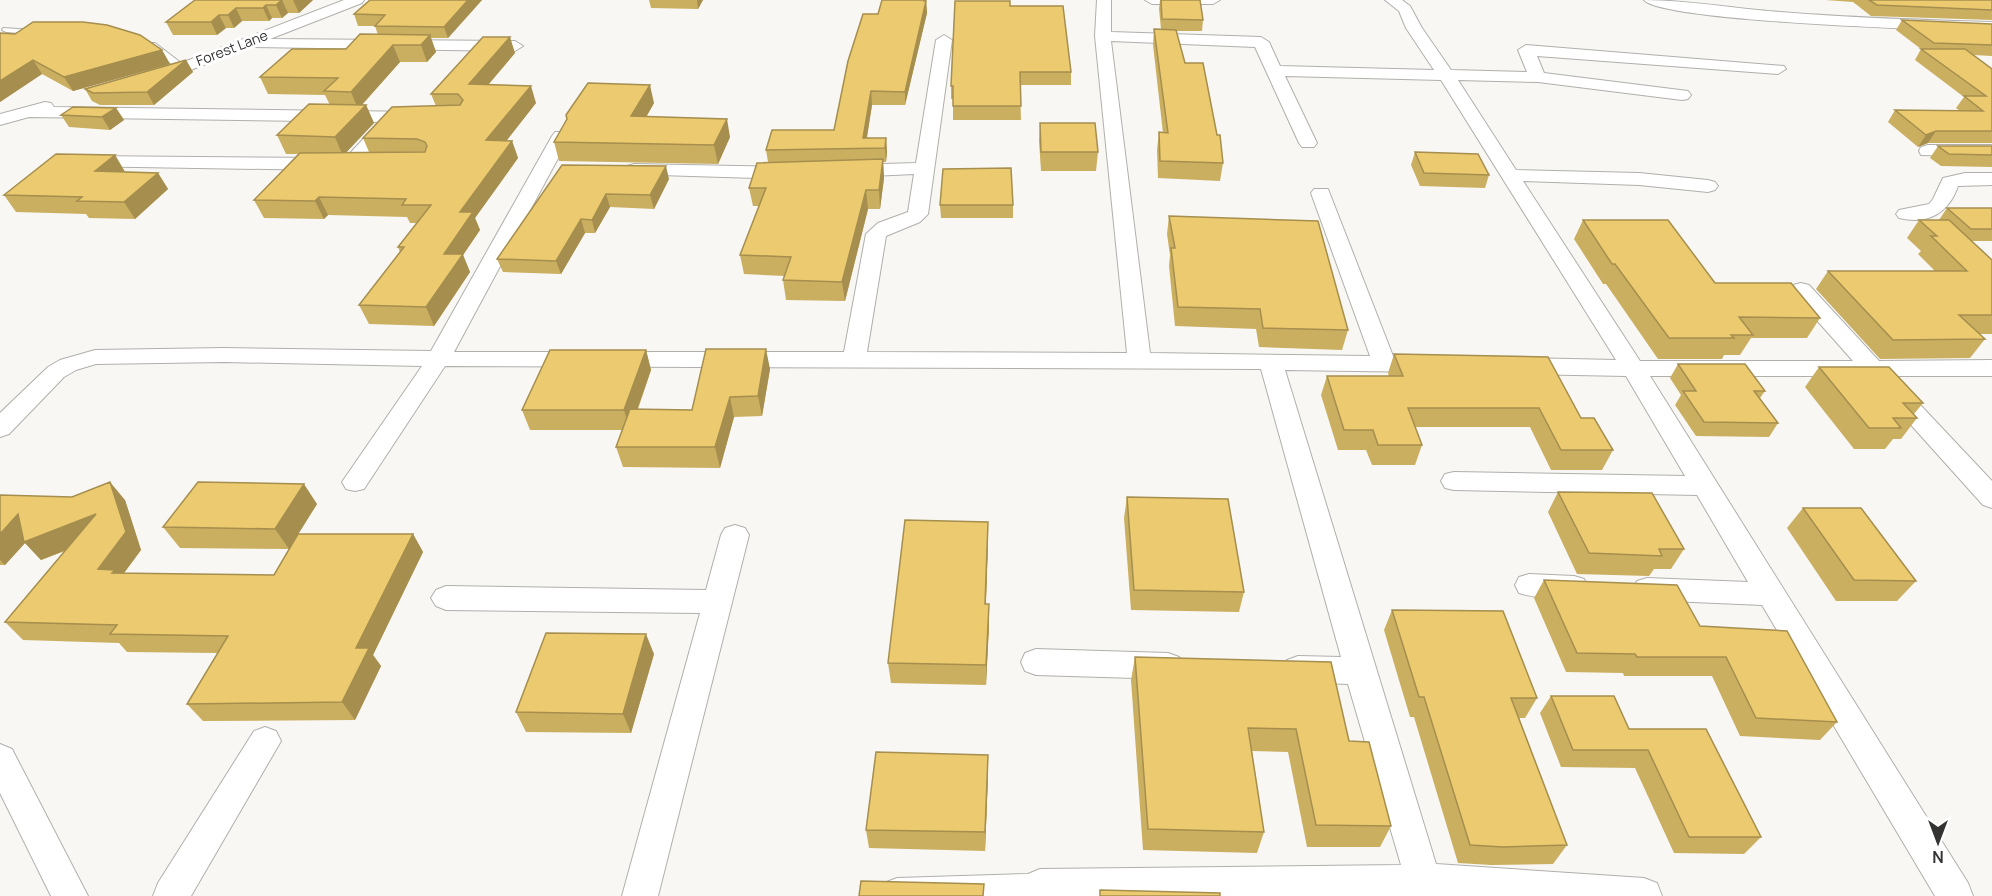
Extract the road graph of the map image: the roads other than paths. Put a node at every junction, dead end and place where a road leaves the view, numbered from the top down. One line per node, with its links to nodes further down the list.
1 (357, 0): 13 (street, Forest Lane)
2 (1104, 0): 10 (street)
3 (1152, 0): 4 (street)
4 (1213, 0)
5 (1392, 0): 18 (street)
6 (1651, 0): 7 (street)
7 (1992, 27)
8 (6, 30): 9 (lane)
9 (45, 32)
10 (1103, 36): 17 (street); 48 (street)
11 (944, 40): 34 (street)
12 (143, 42): 15 (lane)
13 (244, 44): 14 (street); 15 (street, Forest Lane)
14 (514, 46)
15 (182, 68): 20 (street, Forest Lane)
16 (1778, 69): 19 (street)
17 (1273, 71): 18 (street); 28 (street)
18 (1446, 75): 19 (street); 40 (street)
19 (1538, 77): 21 (street)
20 (140, 80)
21 (1682, 95)
22 (85, 96): 23 (street)
23 (28, 112): 24 (street); 26 (street)
24 (393, 117): 25 (street); 32 (street)
25 (436, 117)
26 (0, 120)
27 (561, 136): 35 (street)
28 (1308, 143)
29 (1928, 151): 30 (street)
30 (1992, 152)
31 (80, 162): 32 (street)
32 (349, 164): 33 (street)
33 (370, 164)
34 (925, 168): 38 (street); 47 (street)
35 (544, 169): 36 (street); 46 (street)
36 (568, 169)
37 (615, 170): 39 (street)
38 (829, 172)
39 (805, 173)
40 (1509, 175): 42 (street); 54 (street)
41 (1992, 179): 44 (street)
42 (1708, 186)
43 (1322, 193): 49 (street)
44 (1906, 214)
45 (1802, 290): 53 (street)
46 (439, 358): 47 (street); 56 (street); 58 (street)
47 (854, 358): 48 (street)
48 (1139, 360): 50 (street)
49 (1384, 362): 50 (street); 51 (street)
50 (1271, 363): 69 (street)
51 (1442, 364)
52 (1500, 366): 54 (street)
53 (1871, 367): 54 (street); 55 (street); 60 (street)
54 (1634, 368): 59 (street)
55 (1992, 368)
56 (0, 428)
57 (1454, 481): 59 (street)
58 (355, 482)
59 (1705, 486): 63 (street)
60 (1992, 498)
61 (735, 534): 65 (street)
62 (1529, 585): 63 (street)
63 (1772, 594): 79 (street)
64 (446, 598): 65 (street)
65 (718, 602): 76 (street)
66 (1036, 662): 67 (street)
67 (1198, 667)
68 (1268, 669): 69 (street)
69 (1360, 671): 72 (street)
70 (265, 741): 75 (street)
71 (0, 759): 74 (street)
72 (1413, 880): 73 (street); 78 (street)
73 (1029, 894): 77 (street)
74 (70, 896)
75 (171, 896)
76 (640, 896)
77 (897, 896)
78 (1644, 896)
79 (1955, 896)

